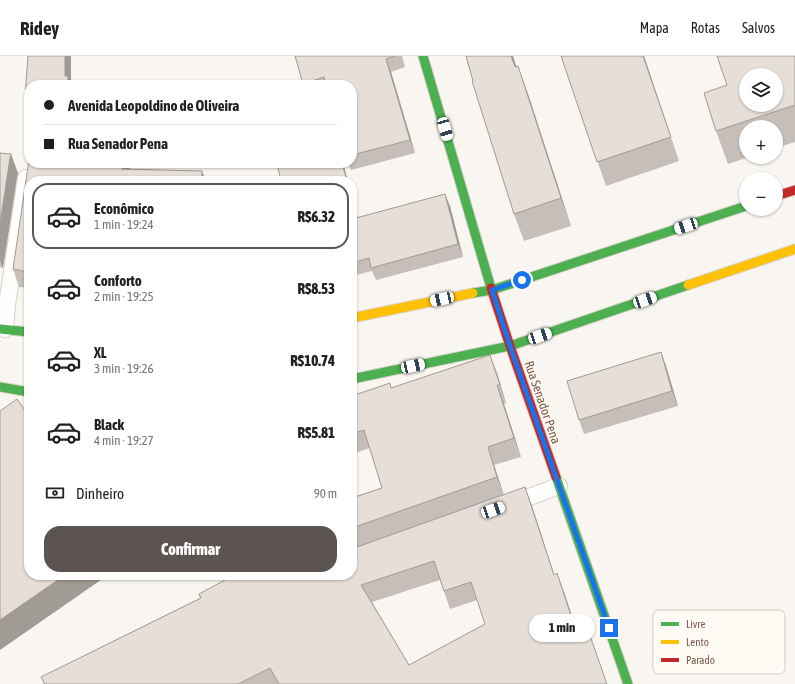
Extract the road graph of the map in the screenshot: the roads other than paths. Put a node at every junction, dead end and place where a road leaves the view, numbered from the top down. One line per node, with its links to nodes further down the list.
1 (424, 56): 7 (main road, Rua Senador Pena)
2 (795, 190): 4 (main road)
3 (24, 191): 9 (lane)
4 (783, 194)
5 (739, 208): 7 (main road)
6 (795, 249): 11 (main road)
7 (492, 290): 8 (main road); 11 (main road, Rua Senador Pena)
8 (357, 317)
9 (2, 329): 10 (main road)
10 (24, 331)
11 (510, 346): 12 (main road); 15 (main road, Rua Senador Pena)
12 (357, 378)
13 (0, 387): 14 (main road)
14 (24, 391)
15 (559, 486): 16 (lane); 17 (main road, Rua Senador Pena)
16 (493, 510)
17 (628, 684)

